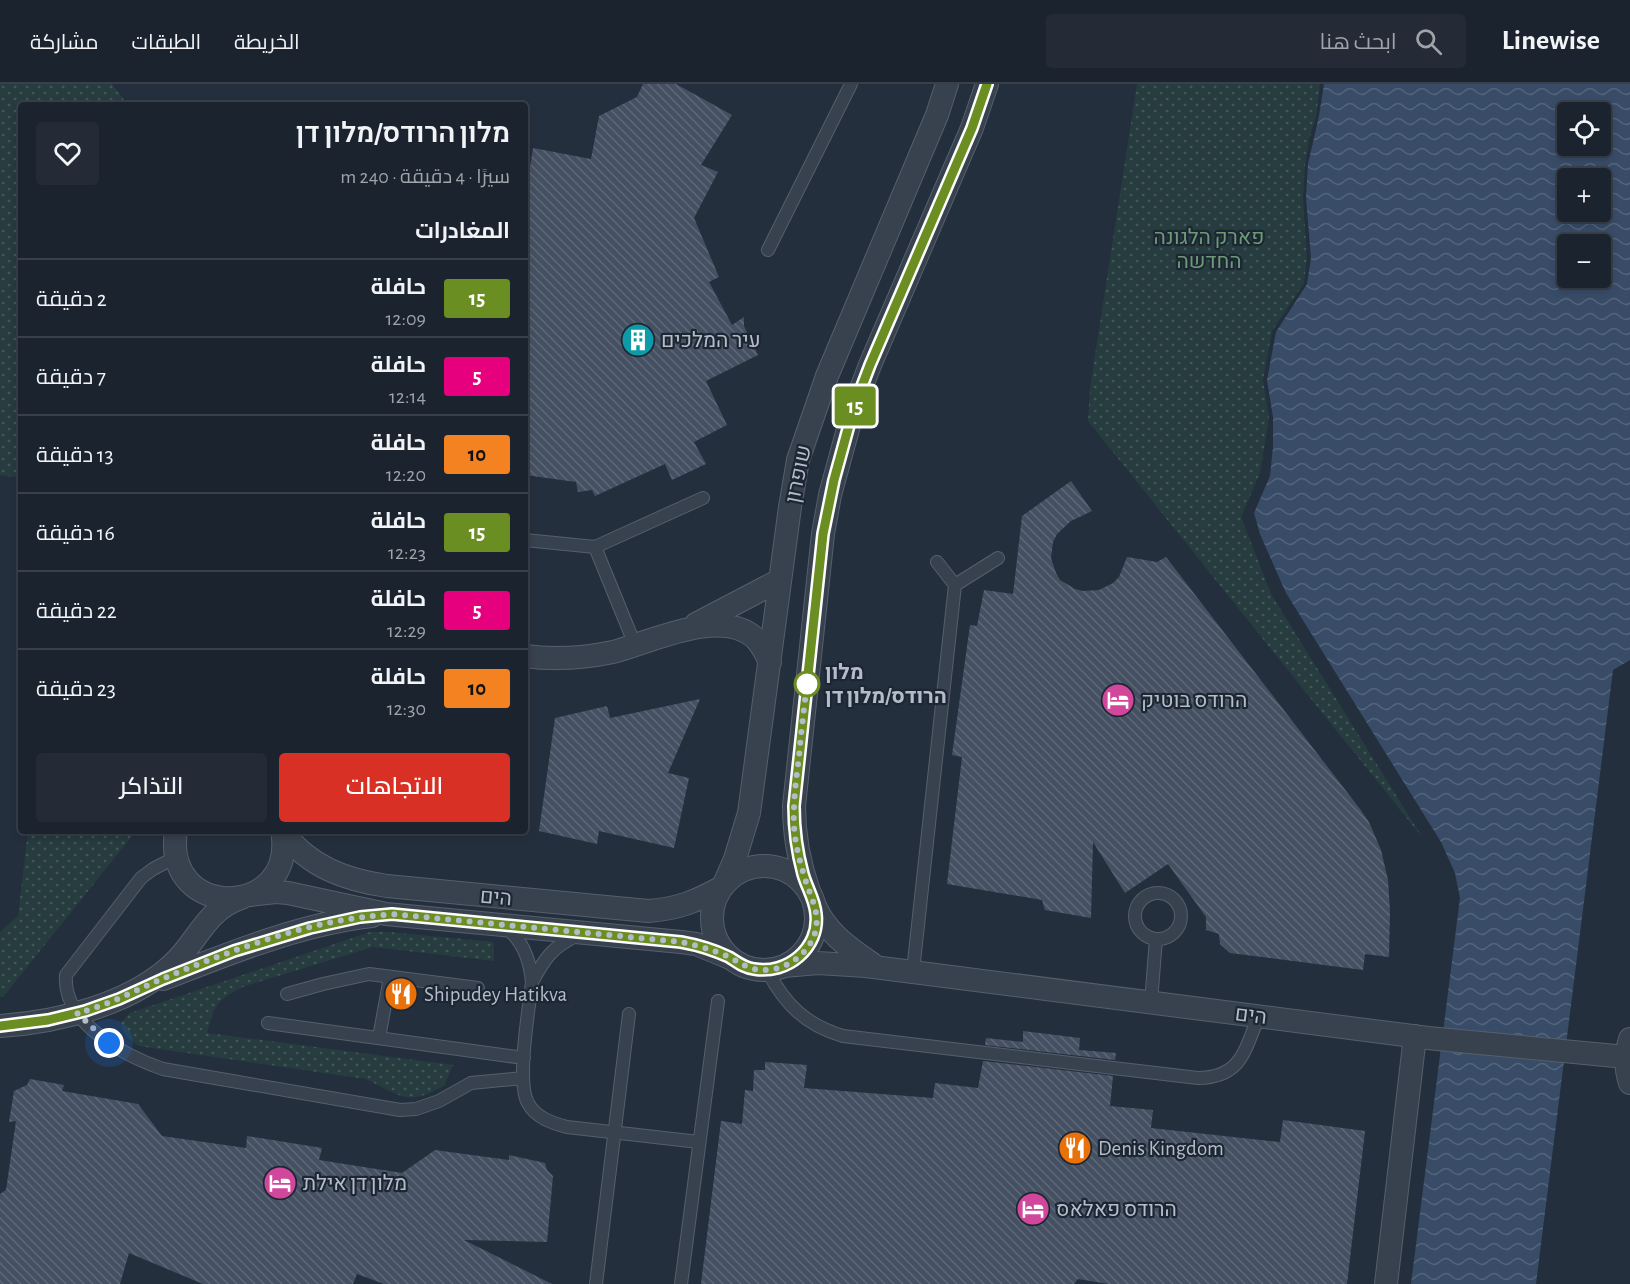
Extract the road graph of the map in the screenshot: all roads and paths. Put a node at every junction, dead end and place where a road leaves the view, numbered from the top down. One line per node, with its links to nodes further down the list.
1 (851, 84): 4 (lane)
2 (947, 84): 10 (street, שופרון)
3 (987, 84): 22 (street, שופרון)
4 (768, 250)
5 (703, 498): 7 (lane)
6 (528, 540): 7 (lane)
7 (595, 547): 13 (lane)
8 (998, 558): 11 (lane)
9 (937, 562): 11 (lane)
10 (780, 580): 12 (street); 15 (street, שופרון)
11 (955, 585): 30 (lane)
12 (686, 630): 13 (street); 15 (street)
13 (635, 645): 14 (street)
14 (528, 656)
15 (770, 662): 20 (street, שופרון)
16 (176, 834): 19 (street)
17 (282, 834): 21 (street)
18 (284, 834): 20 (street, הים)
19 (176, 857): 21 (street); 38 (lane)
20 (723, 886): 22 (street); 27 (street)
21 (246, 896): 23 (street, הים); 34 (street, הים)
22 (812, 898): 28 (street, הים); 29 (street)
23 (392, 914): 24 (street, הים); 34 (street, הים)
24 (498, 924): 25 (street, הים); 32 (lane)
25 (584, 932): 27 (street, הים); 32 (lane)
26 (1155, 939): 37 (lane)
27 (730, 958): 29 (street)
28 (876, 967): 29 (street, הים); 30 (street, הים)
29 (776, 968): 40 (lane)
30 (913, 971): 37 (street, הים)
31 (390, 977): 33 (lane); 35 (lane); 44 (lane)
32 (532, 982): 46 (lane)
33 (478, 988)
34 (132, 992): 38 (street, הים)
35 (287, 994)
36 (718, 1001): 50 (lane)
37 (1151, 1002): 40 (street, הים)
38 (77, 1013): 42 (street, הים); 47 (lane)
39 (629, 1014): 49 (lane)
40 (1259, 1016): 43 (street, הים)
41 (268, 1023): 44 (lane)
42 (0, 1026)
43 (1422, 1037): 45 (street, הים); 53 (street)
44 (380, 1038): 46 (lane)
45 (1628, 1048): 48 (street)
46 (524, 1058): 47 (lane)
47 (523, 1078): 49 (lane)
48 (1630, 1083)
49 (615, 1133): 50 (lane); 51 (lane)
50 (699, 1142): 52 (lane)
51 (596, 1284)
52 (681, 1284)
53 (1386, 1284)

